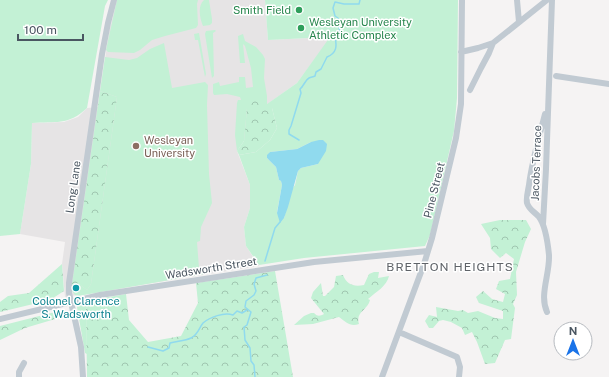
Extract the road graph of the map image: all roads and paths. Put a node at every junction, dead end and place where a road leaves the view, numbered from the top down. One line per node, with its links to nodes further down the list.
1 (114, 0): 15 (street, Long Lane)
2 (462, 0): 8 (street, Pine Street)
3 (517, 0): 6 (street)
4 (547, 0): 6 (street)
5 (552, 0): 12 (street, Jacobs Terrace)
6 (519, 22): 7 (street)
7 (493, 43): 8 (street); 11 (street)
8 (461, 52): 14 (street, Pine Street)
9 (556, 76): 10 (street)
10 (609, 84)
11 (470, 90)
12 (548, 103): 13 (street, Jacobs Terrace); 13 (street, Jacobs Terrace)
13 (543, 224): 16 (street, Jacobs Terrace)
14 (428, 251): 15 (street, Wadsworth Street); 18 (street, Pine Street)
15 (71, 302): 17 (street, Wadsworth Street); 21 (street, Long Lane)
16 (547, 312)
17 (0, 319)
18 (399, 332): 22 (street, Pine Street); 23 (street)
19 (24, 364): 20 (street)
20 (19, 377)
21 (82, 377)
22 (382, 377)
23 (459, 377)

